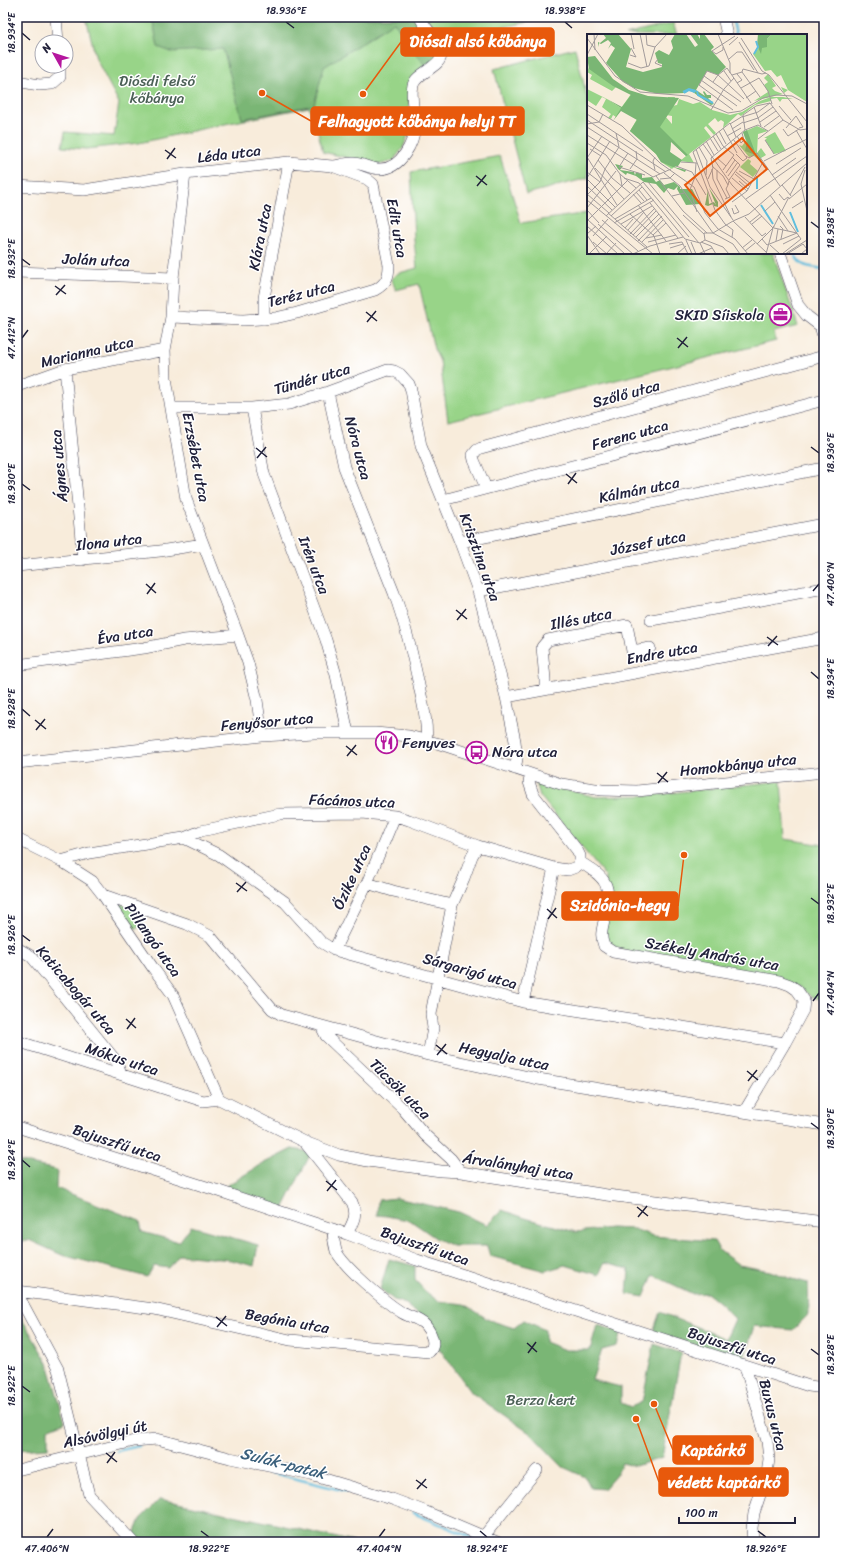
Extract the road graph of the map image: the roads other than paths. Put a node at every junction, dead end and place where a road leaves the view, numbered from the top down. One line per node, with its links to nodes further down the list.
1 (56, 17): 4 (street)
2 (420, 17): 9 (street)
3 (723, 17): 5 (street)
4 (57, 34)
5 (727, 34)
6 (60, 74): 7 (street)
7 (17, 81)
8 (289, 162): 9 (street, Léda utca); 10 (street, Léda utca); 18 (street, Klára utca)
9 (332, 166): 11 (street, Léda utca)
10 (185, 174): 12 (street, Léda utca); 15 (street, Erzsébet utca)
11 (371, 181): 16 (street, Edit utca)
12 (17, 186)
13 (780, 254): 19 (street)
14 (17, 272): 15 (street, Jolán utca)
15 (174, 278): 17 (street, Erzsébet utca)
16 (386, 281): 18 (street, Teréz utca)
17 (171, 316): 18 (street, Teréz utca); 20 (street, Erzsébet utca)
18 (264, 318)
19 (824, 339)
20 (165, 350): 22 (street, Marianna utca); 27 (street, Erzsébet utca)
21 (824, 356): 30 (street, Szőlő utca)
22 (66, 369): 24 (street, Marianna utca); 35 (street, Ágnes utca)
23 (388, 370): 25 (street, Tündér utca); 31 (street, Krisztina utca)
24 (17, 386)
25 (328, 392): 28 (street, Tündér utca); 48 (street, Nóra utca)
26 (824, 400): 30 (street, Ferenc utca)
27 (171, 408): 28 (street, Tündér utca); 34 (street, Erzsébet utca)
28 (252, 408): 46 (street, Irén utca)
29 (824, 468): 33 (street, Kálmán utca)
30 (486, 488): 31 (street, Ferenc utca)
31 (443, 500): 33 (street, Krisztina utca)
32 (824, 524): 38 (street, József utca)
33 (460, 542): 38 (street, Krisztina utca)
34 (203, 544): 35 (street, Ilona utca); 40 (street, Erzsébet utca)
35 (82, 560): 36 (street, Ilona utca)
36 (17, 566)
37 (824, 588): 39 (street)
38 (478, 591): 45 (street, Krisztina utca)
39 (651, 620)
40 (238, 635): 43 (street, Éva utca); 47 (street, Erzsébet utca)
41 (824, 638): 44 (street, Endre utca)
42 (650, 648): 44 (street, Illés utca)
43 (17, 665)
44 (545, 689): 45 (street, Endre utca)
45 (506, 697): 50 (street, Krisztina utca)
46 (348, 733): 47 (street, Fenyősor utca); 48 (street, Fenyősor utca)
47 (262, 736): 49 (street, Fenyősor utca)
48 (426, 741): 50 (street, Fenyősor utca)
49 (17, 763)
50 (514, 769): 52 (street, Homokbánya utca)
51 (824, 772): 52 (street, Homokbánya utca)
52 (531, 775): 58 (street)
53 (395, 816): 55 (street, Fácános utca); 56 (street, Fácános utca); 60 (street, Őzike utca)
54 (17, 838): 57 (street, Pillangó utca)
55 (184, 838): 57 (street, Fácános utca); 64 (street, Sárgarigó utca)
56 (478, 846): 59 (street, Fácános utca); 62 (street)
57 (61, 861): 61 (street, Pillangó utca)
58 (580, 862): 59 (street, Fácános utca); 69 (street, Székely András utca)
59 (554, 868): 66 (street)
60 (367, 883): 62 (street); 64 (street, Őzike utca)
61 (104, 895): 67 (street, Hegyalja utca); 72 (street, Pillangó utca)
62 (452, 905): 65 (street)
63 (17, 948): 71 (street, Katicabogár utca)
64 (334, 950): 65 (street, Sárgarigó utca)
65 (437, 978): 66 (street, Sárgarigó utca); 70 (street)
66 (523, 1002): 69 (street, Sárgarigó utca)
67 (321, 1026): 70 (street, Hegyalja utca); 77 (street, Tücsök utca)
68 (17, 1041): 71 (street, Mókus utca)
69 (786, 1043): 73 (street, Székely András utca)
70 (428, 1055): 73 (street, Hegyalja utca)
71 (121, 1074): 72 (street, Mókus utca)
72 (219, 1099): 76 (street, Árvalányhaj utca)
73 (744, 1112): 74 (street, Hegyalja utca)
74 (824, 1125)
75 (17, 1127): 79 (street, Bajuszfű utca)
76 (305, 1142): 77 (street, Árvalányhaj utca); 80 (street)
77 (461, 1172): 78 (street, Árvalányhaj utca)
78 (824, 1222)
79 (333, 1229): 80 (street, Bajuszfű utca); 81 (street, Begónia utca)
80 (347, 1234): 82 (street, Bajuszfű utca)
81 (17, 1292): 84 (street)
82 (745, 1366): 83 (street, Bajuszfű utca); 90 (street, Buxus utca)
83 (824, 1388)
84 (79, 1454): 85 (street, Alsóvölgyi út); 87 (street, Alsóvölgyi út); 88 (street)
85 (17, 1470)
86 (537, 1470): 87 (street)
87 (481, 1539): 89 (street, Alsóvölgyi út)
88 (132, 1542)
89 (497, 1542)
90 (753, 1542)

